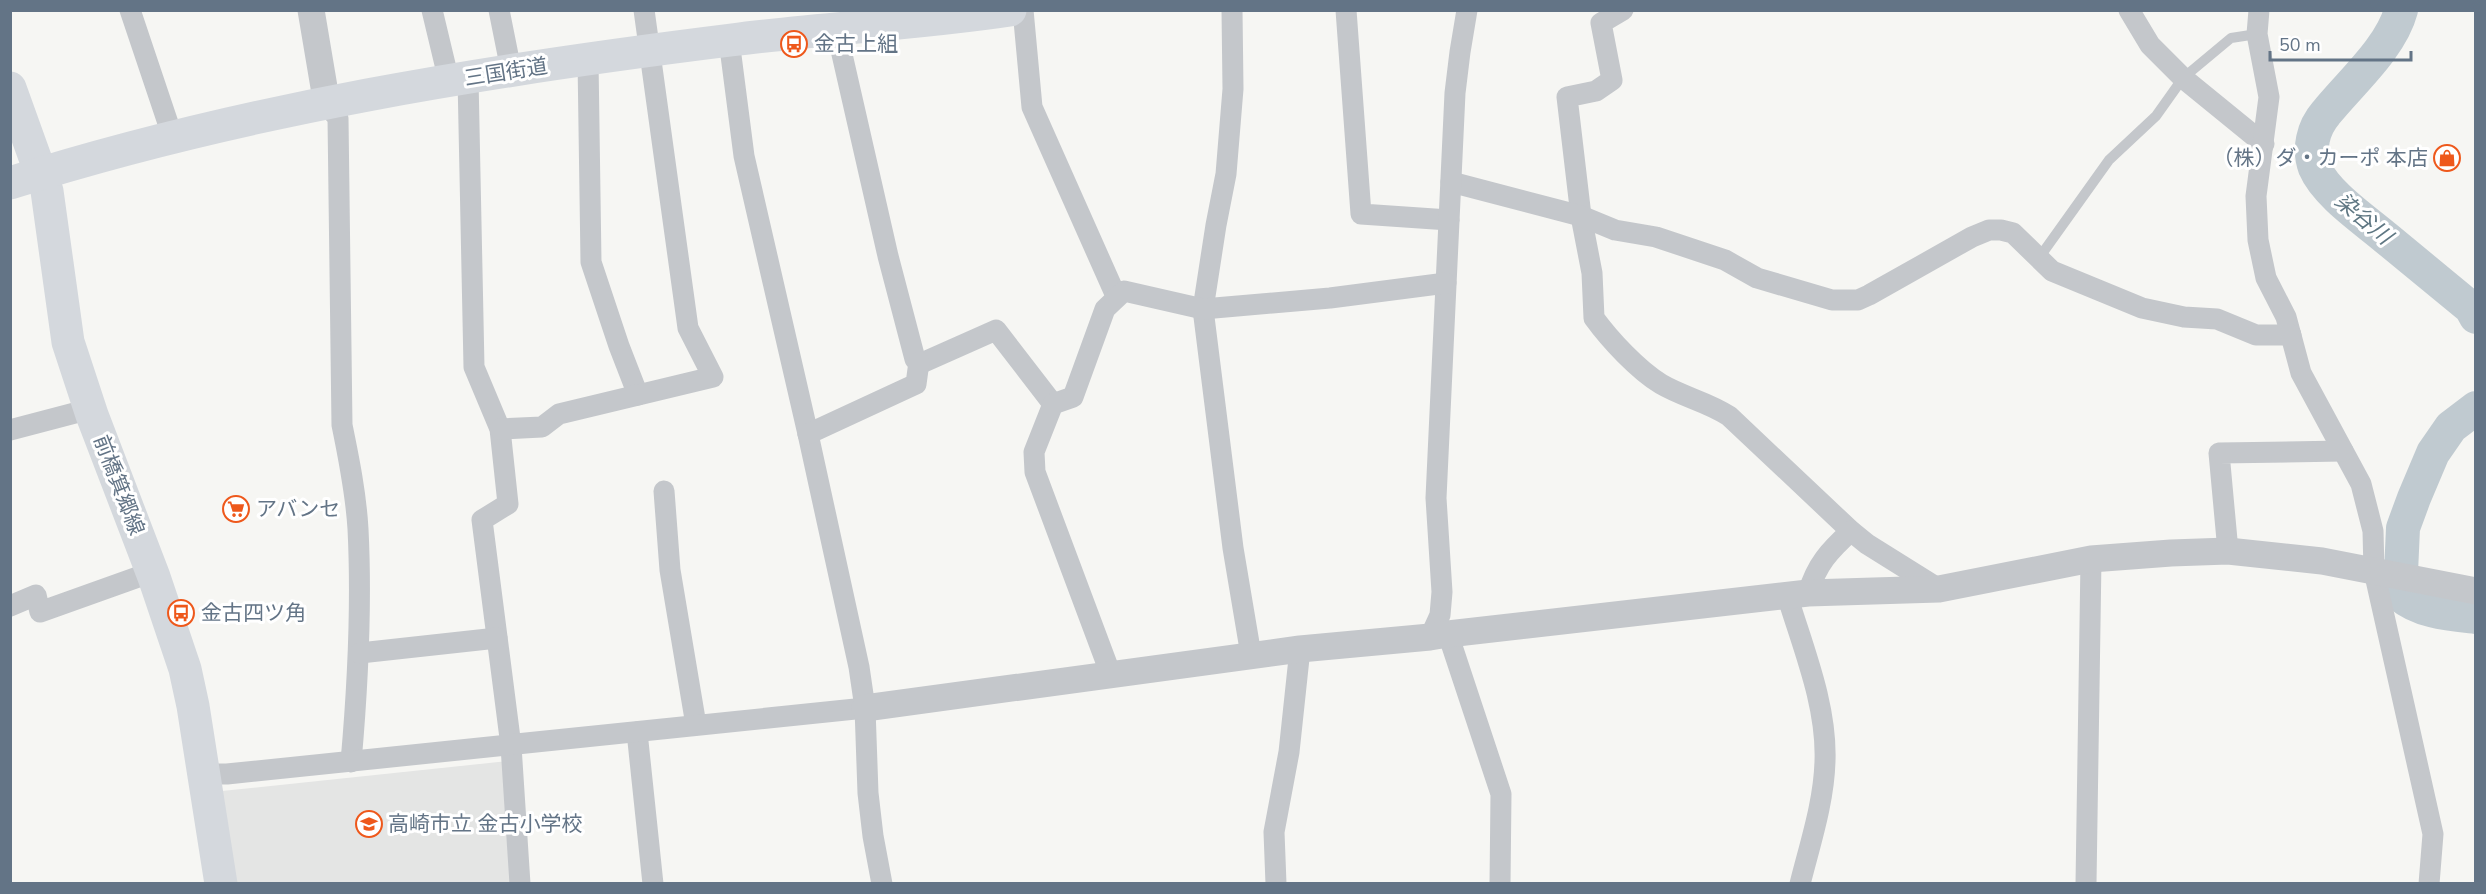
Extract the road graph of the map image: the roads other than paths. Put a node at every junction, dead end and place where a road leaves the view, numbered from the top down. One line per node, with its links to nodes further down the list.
1 (130, 10): 24 (street)
2 (311, 10): 23 (street)
3 (432, 10): 21 (street)
4 (499, 10): 19 (street)
5 (644, 10): 17 (street)
6 (1023, 10): 33 (street)
7 (1232, 10): 34 (street)
8 (1346, 10): 30 (street)
9 (1467, 10): 27 (street)
10 (1623, 10): 29 (street)
11 (2129, 10): 20 (street)
12 (2259, 10): 15 (street)
13 (997, 11): 14 (main road, 三国街道)
14 (822, 23): 16 (main road, 三国街道); 36 (street)
15 (2258, 34): 20 (lane); 25 (street)
16 (729, 40): 17 (main road, 三国街道); 42 (street)
17 (650, 52): 18 (main road, 三国街道); 37 (street)
18 (588, 60): 19 (main road, 三国街道); 37 (street)
19 (511, 70): 21 (main road, 三国街道)
20 (2183, 78): 25 (street); 31 (lane)
21 (458, 79): 23 (main road, 三国街道); 40 (street)
22 (10, 88): 26 (main road, 前橋箕郷線)
23 (327, 105): 24 (main road, 三国街道); 57 (street)
24 (173, 138): 26 (main road, 三国街道)
25 (2264, 144): 35 (street)
26 (41, 173): 28 (main road, 三国街道); 39 (main road, 前橋箕郷線)
27 (1451, 182): 29 (street); 30 (street)
28 (10, 183)
29 (1581, 216): 31 (street); 45 (street)
30 (1449, 220): 32 (street)
31 (2039, 258): 35 (street)
32 (1446, 283): 34 (street); 54 (street)
33 (1116, 296): 34 (street); 38 (street)
34 (1203, 309): 58 (street)
35 (2291, 335): 43 (street)
36 (919, 362): 38 (street); 42 (street)
37 (638, 395): 40 (street)
38 (1053, 404): 59 (street)
39 (90, 409): 41 (street); 49 (main road, 前橋箕郷線)
40 (500, 429): 55 (street)
41 (10, 430)
42 (808, 434): 60 (street)
43 (2343, 451): 46 (street); 48 (street)
44 (664, 491): 61 (street)
45 (1851, 531): 50 (street); 52 (street)
46 (2228, 551): 47 (street); 48 (street)
47 (2091, 559): 50 (street); 73 (street)
48 (2374, 571): 51 (street); 74 (street)
49 (152, 572): 53 (street); 65 (main road, 前橋箕郷線)
50 (1939, 589): 52 (street)
51 (2475, 591)
52 (1797, 594): 54 (street); 72 (street)
53 (10, 606)
54 (1439, 635): 56 (street); 71 (street)
55 (497, 638): 57 (street); 63 (street)
56 (1300, 649): 58 (street); 70 (street)
57 (360, 653): 64 (street)
58 (1251, 655): 59 (street)
59 (1111, 675): 60 (street)
60 (865, 708): 61 (street); 69 (street)
61 (696, 725): 62 (street)
62 (637, 732): 63 (street); 68 (street)
63 (511, 746): 64 (street); 67 (street)
64 (351, 762): 65 (street)
65 (204, 774): 66 (main road, 前橋箕郷線)
66 (221, 884)
67 (520, 884)
68 (653, 884)
69 (882, 884)
70 (1276, 884)
71 (1500, 884)
72 (1800, 884)
73 (2086, 884)
74 (2428, 884)

